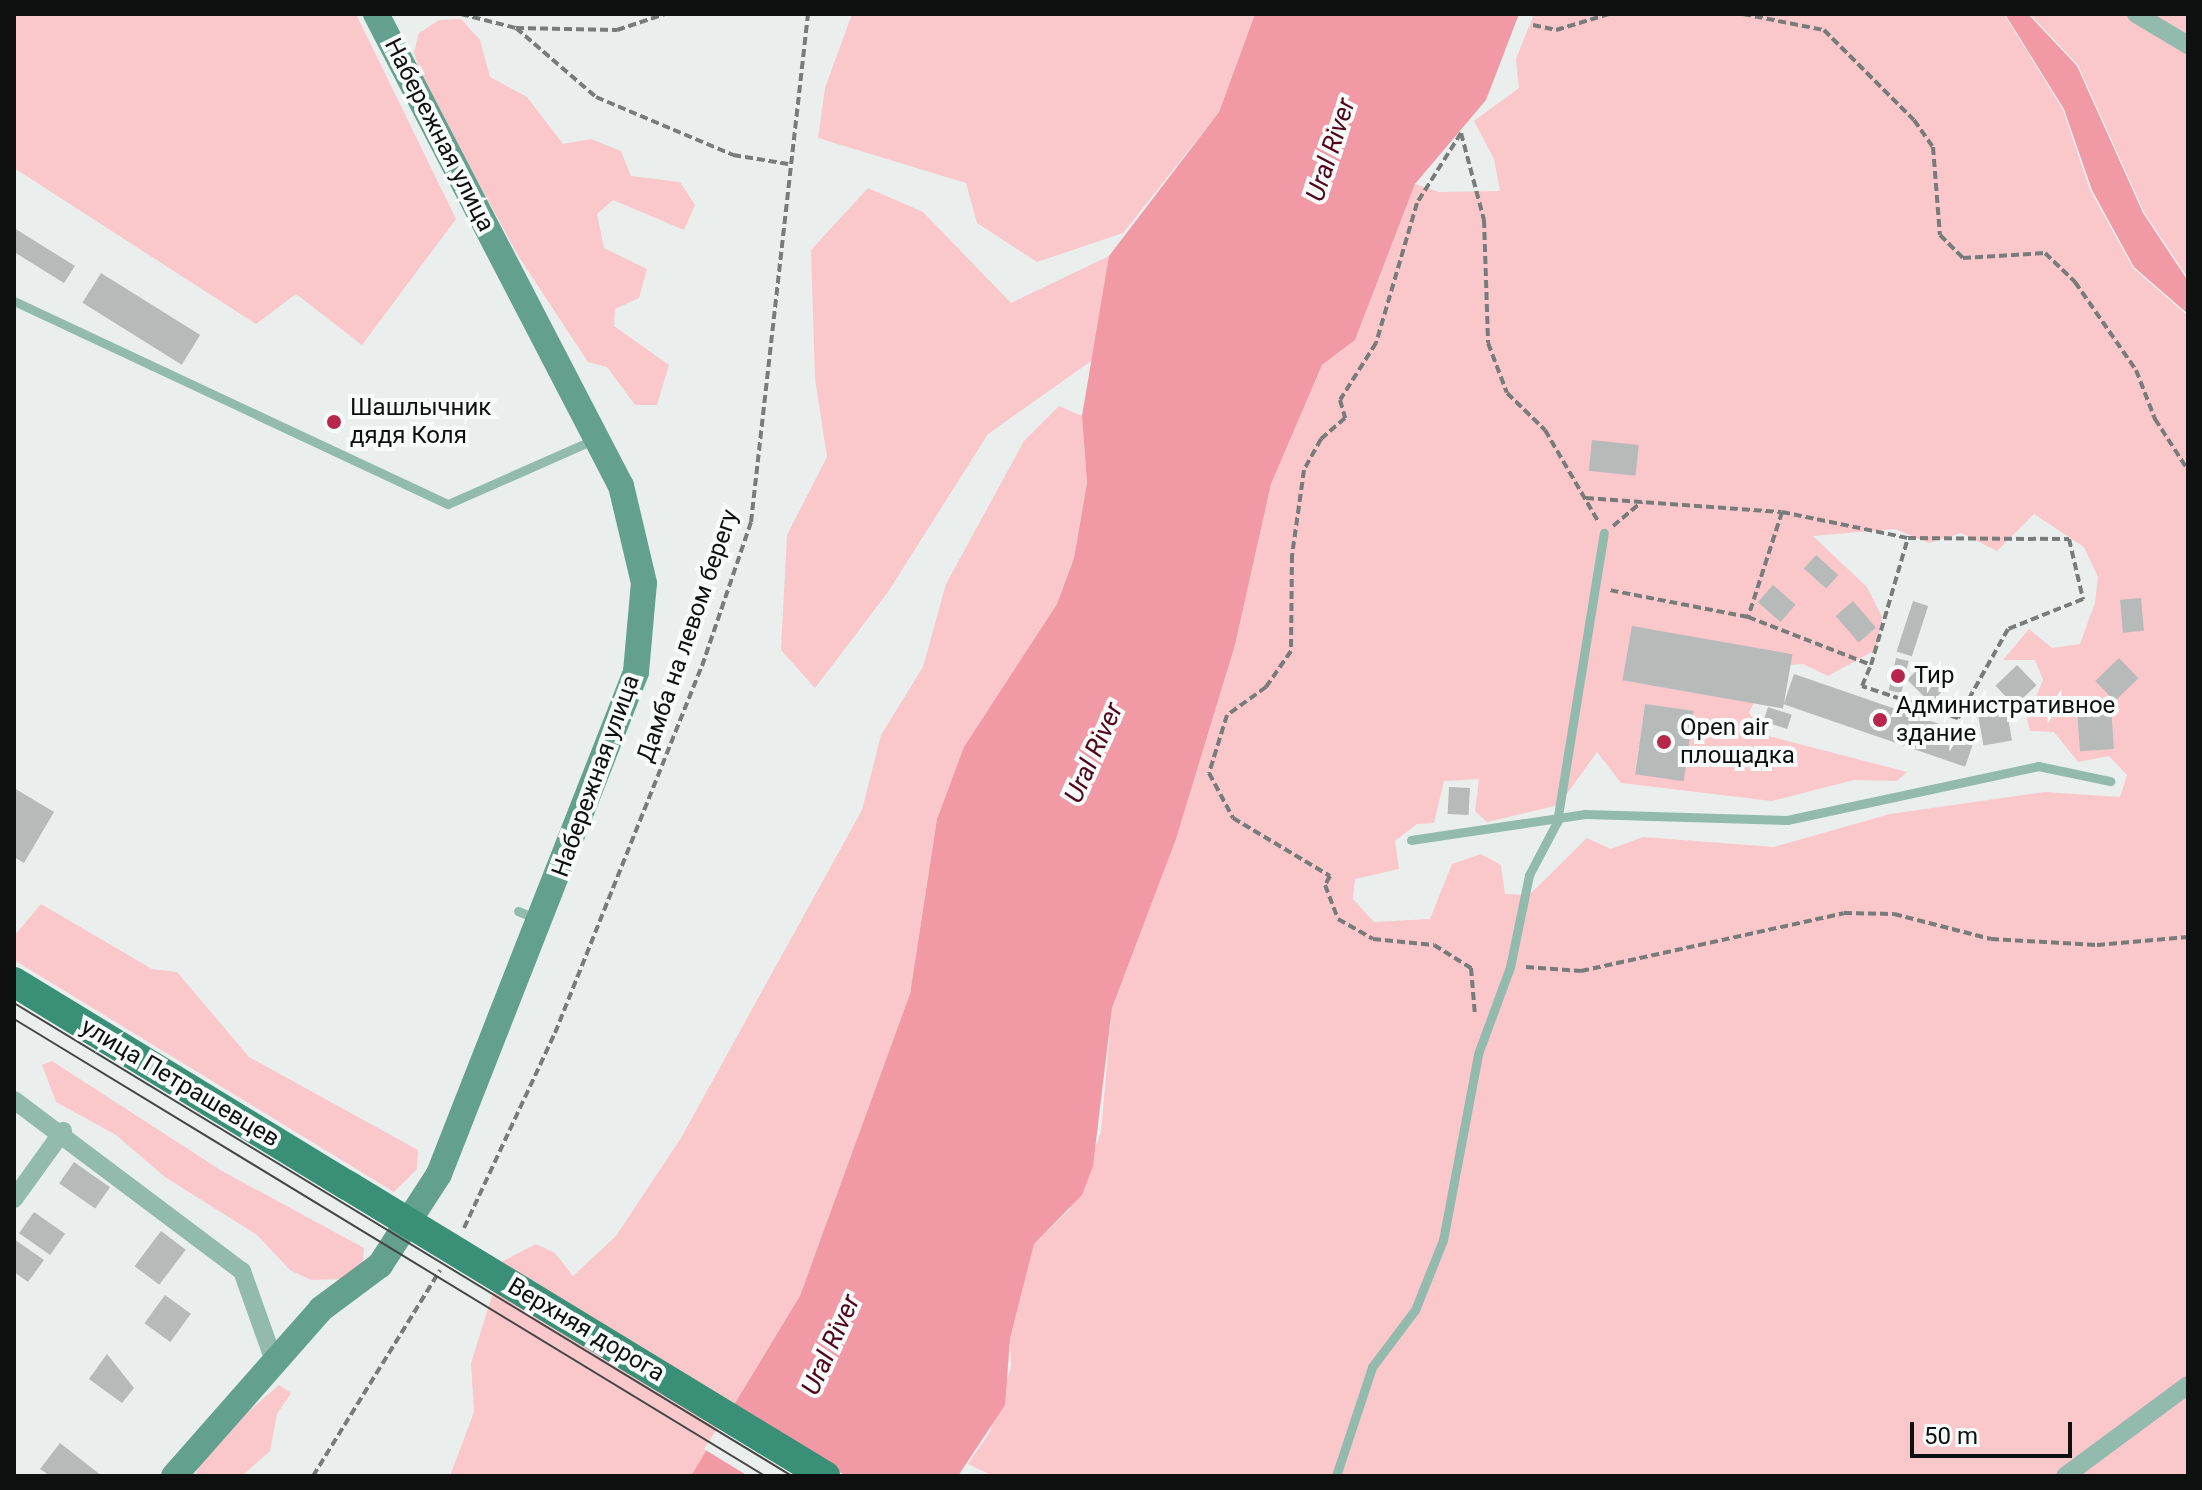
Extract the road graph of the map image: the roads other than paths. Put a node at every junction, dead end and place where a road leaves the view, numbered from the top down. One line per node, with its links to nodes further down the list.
1 (376, 14): 5 (main road, Набережная улица)
2 (2136, 14): 3 (street)
3 (2188, 45)
4 (14, 301): 5 (lane)
5 (596, 439): 11 (main road, Набережная улица)
6 (1604, 533): 8 (lane)
7 (2110, 781): 8 (lane)
8 (1557, 822): 9 (lane); 21 (lane)
9 (1411, 840)
10 (518, 911): 11 (lane)
11 (543, 922): 17 (main road, Набережная улица)
12 (14, 982): 15 (main road, улица Петрашевцев)
13 (14, 1100): 14 (street)
14 (63, 1131): 16 (street); 17 (street)
15 (347, 1185): 20 (main road, Верхняя дорога, bridge)
16 (14, 1199)
17 (274, 1361): 19 (main road, Набережная улица)
18 (2188, 1385): 22 (street)
19 (174, 1476)
20 (825, 1476)
21 (1336, 1476)
22 (2065, 1476)

